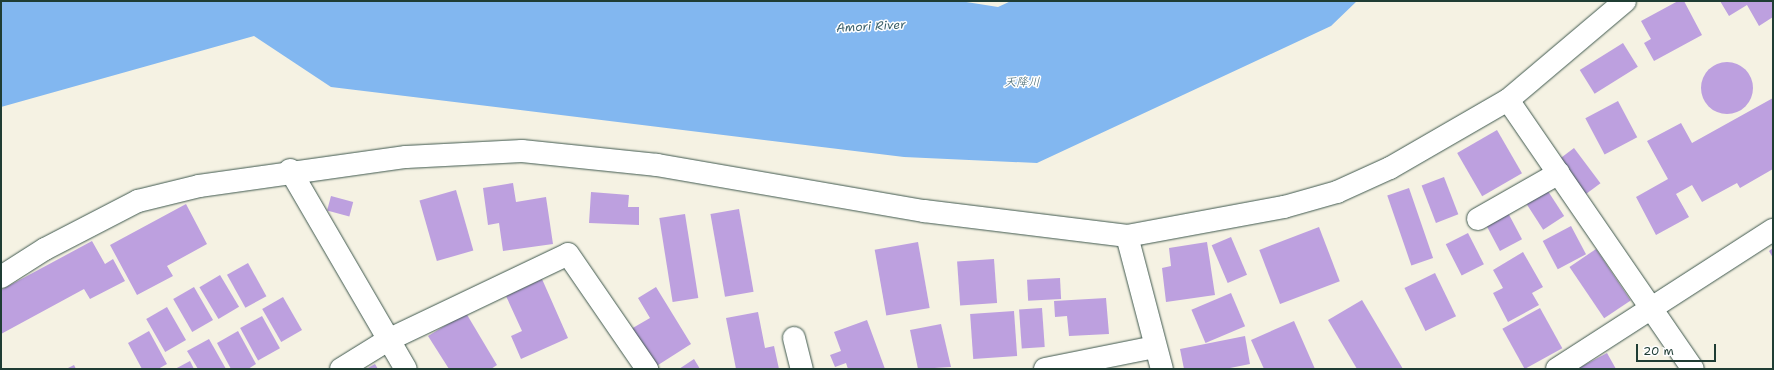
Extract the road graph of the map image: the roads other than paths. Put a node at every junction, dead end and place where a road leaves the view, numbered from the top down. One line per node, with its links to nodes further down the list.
1 (1625, 1): 2 (street)
2 (1508, 100): 4 (street); 7 (street)
3 (290, 170): 7 (street); 8 (street); 11 (street)
4 (1558, 173): 5 (street); 9 (street)
5 (1478, 219)
6 (1773, 230): 9 (street)
7 (1127, 236): 12 (street)
8 (1, 277)
9 (1653, 306): 19 (street); 20 (street)
10 (794, 338): 16 (street)
11 (388, 340): 13 (street); 14 (street); 15 (street)
12 (1154, 347): 17 (street); 18 (street)
13 (341, 369)
14 (406, 369)
15 (647, 369)
16 (802, 369)
17 (1045, 369)
18 (1162, 369)
19 (1557, 369)
20 (1694, 369)

